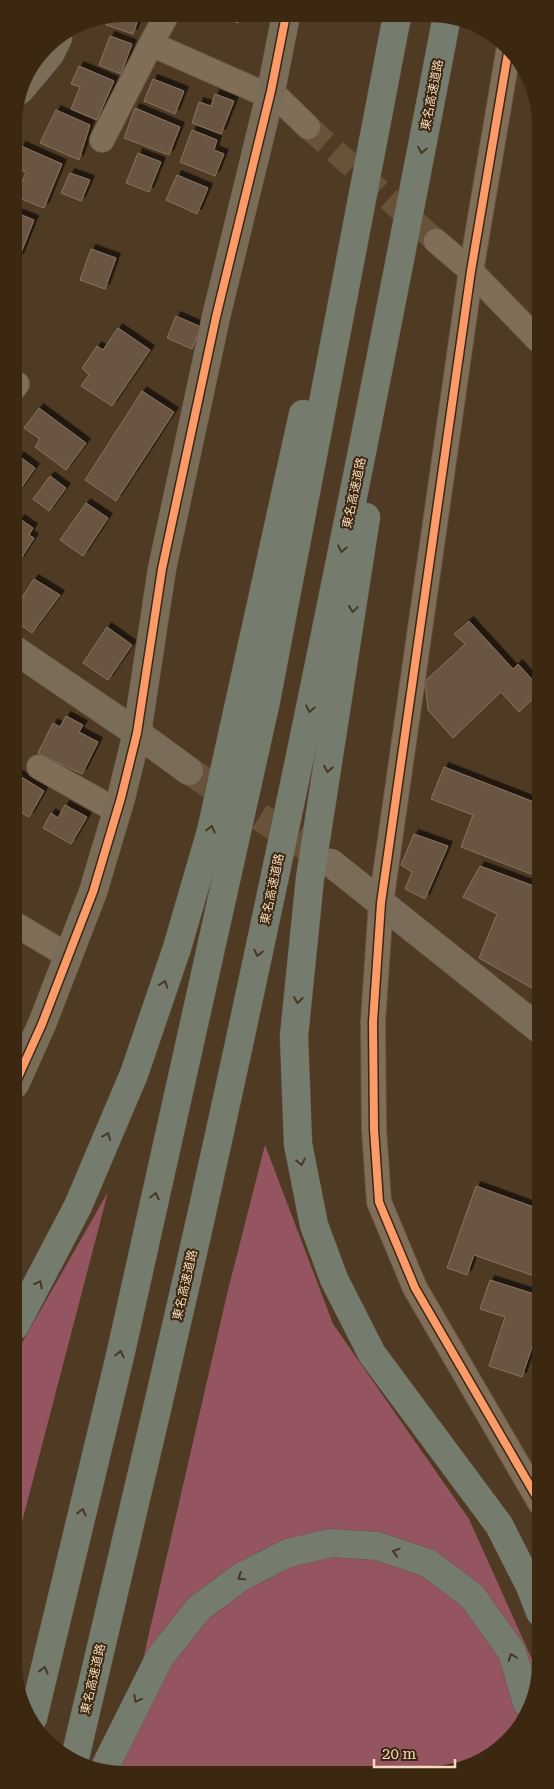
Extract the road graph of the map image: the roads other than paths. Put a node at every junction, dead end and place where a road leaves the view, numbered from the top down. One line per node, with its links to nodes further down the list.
1 (163, 22): 5 (street)
2 (285, 22): 7 (street)
3 (396, 22): 10 (highway)
4 (446, 23): 13 (highway, 東名高速道路, one-way to 13)
5 (151, 44): 7 (street); 9 (street)
6 (507, 59): 12 (street)
7 (270, 93): 8 (street); 16 (street)
8 (308, 127)
9 (102, 140)
10 (364, 191): 26 (highway, one-way to 10); 30 (highway, one-way to 10)
11 (436, 241): 12 (street)
12 (471, 271): 14 (street); 21 (street)
13 (389, 317): 28 (highway, one-way to 28); 31 (highway, 東名高速道路, one-way to 31)
14 (532, 334)
15 (23, 655): 16 (street)
16 (138, 733): 18 (street); 19 (street)
17 (39, 767): 19 (street)
18 (189, 771)
19 (117, 811): 23 (street)
20 (331, 863): 21 (street)
21 (381, 903): 24 (street); 27 (street)
22 (22, 929): 23 (street)
23 (68, 956): 25 (street)
24 (531, 1023)
25 (22, 1068)
26 (22, 1312)
27 (531, 1488)
28 (531, 1589)
29 (526, 1699): 32 (highway, one-way to 32)
30 (34, 1713)
31 (76, 1754)
32 (106, 1765)

